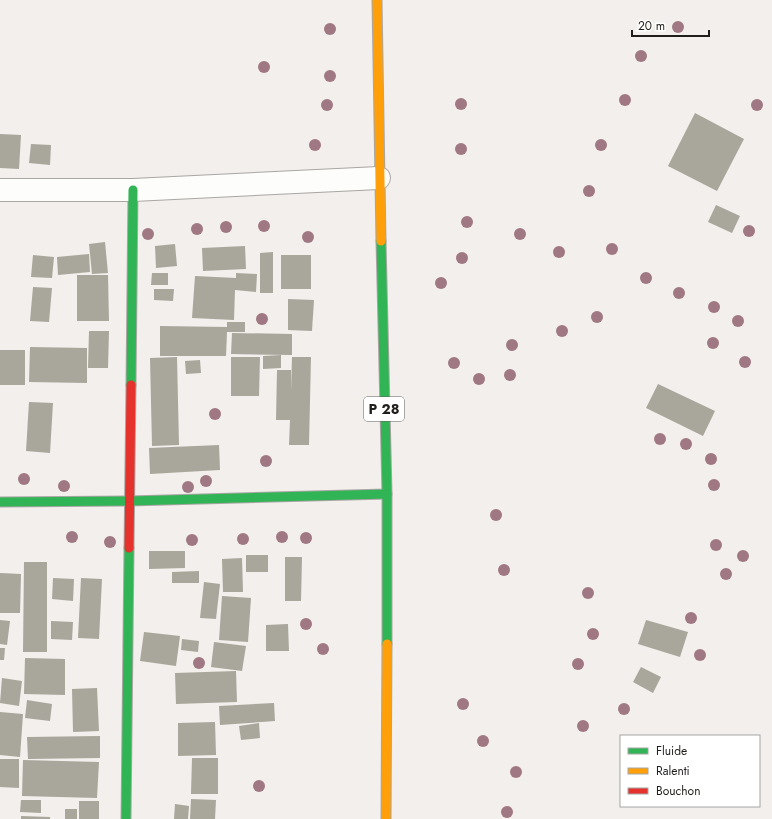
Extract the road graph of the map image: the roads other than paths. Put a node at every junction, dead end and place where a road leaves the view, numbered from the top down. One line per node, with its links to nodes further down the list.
1 (377, 0): 2 (street, P 28)
2 (379, 178): 4 (street); 5 (street, P 28)
3 (0, 190): 4 (street)
4 (133, 190): 6 (street)
5 (386, 494): 6 (street); 9 (street, P 28)
6 (129, 501): 7 (street); 8 (street)
7 (0, 502)
8 (126, 819)
9 (386, 819)

